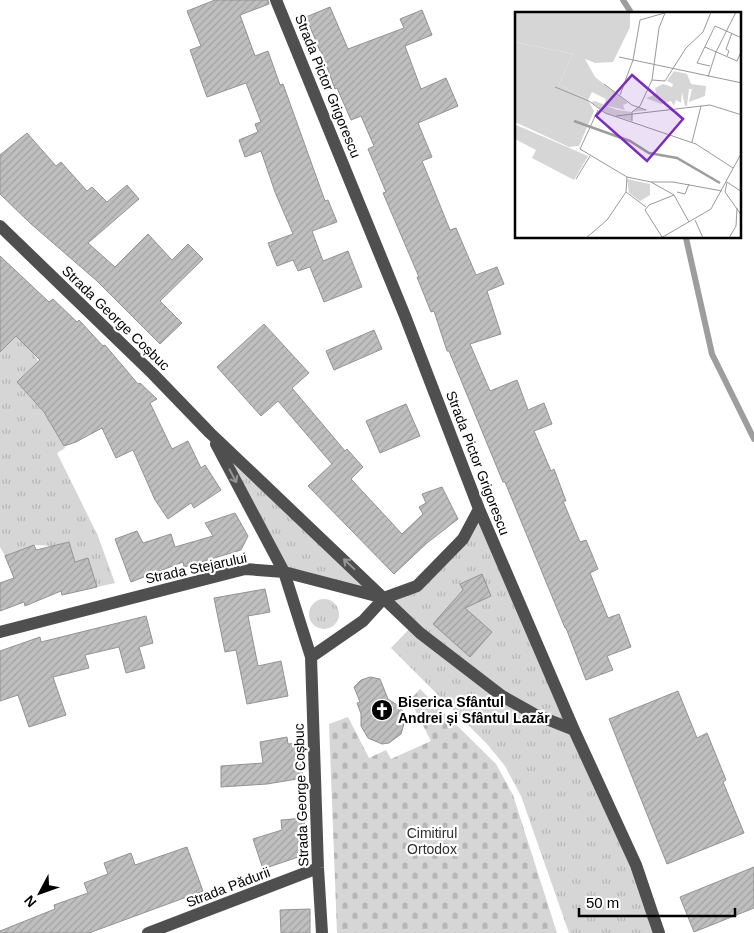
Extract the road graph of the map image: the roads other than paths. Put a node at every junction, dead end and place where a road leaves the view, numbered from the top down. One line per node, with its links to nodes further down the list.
1 (276, 0): 4 (street, Strada Pictor Grigorescu)
2 (0, 226): 3 (street, Strada George Coșbuc)
3 (210, 433): 5 (street, Strada George Coșbuc, one-way to 5); 6 (street, Strada George Coșbuc, one-way to 3)
4 (480, 509): 6 (street); 9 (street, Strada Pictor Grigorescu)
5 (284, 572): 6 (street, Strada Stejarului); 7 (street, Strada Stejarului); 8 (street, Strada George Coșbuc)
6 (384, 598): 8 (street); 9 (street, Strada George Coșbuc)
7 (0, 632)
8 (311, 657): 10 (street, Strada George Coșbuc)
9 (574, 730): 13 (street, Strada Pictor Grigorescu)
10 (318, 868): 11 (street, Strada Pădurii); 12 (street, Strada George Coșbuc)
11 (148, 933)
12 (322, 933)
13 (659, 933)

